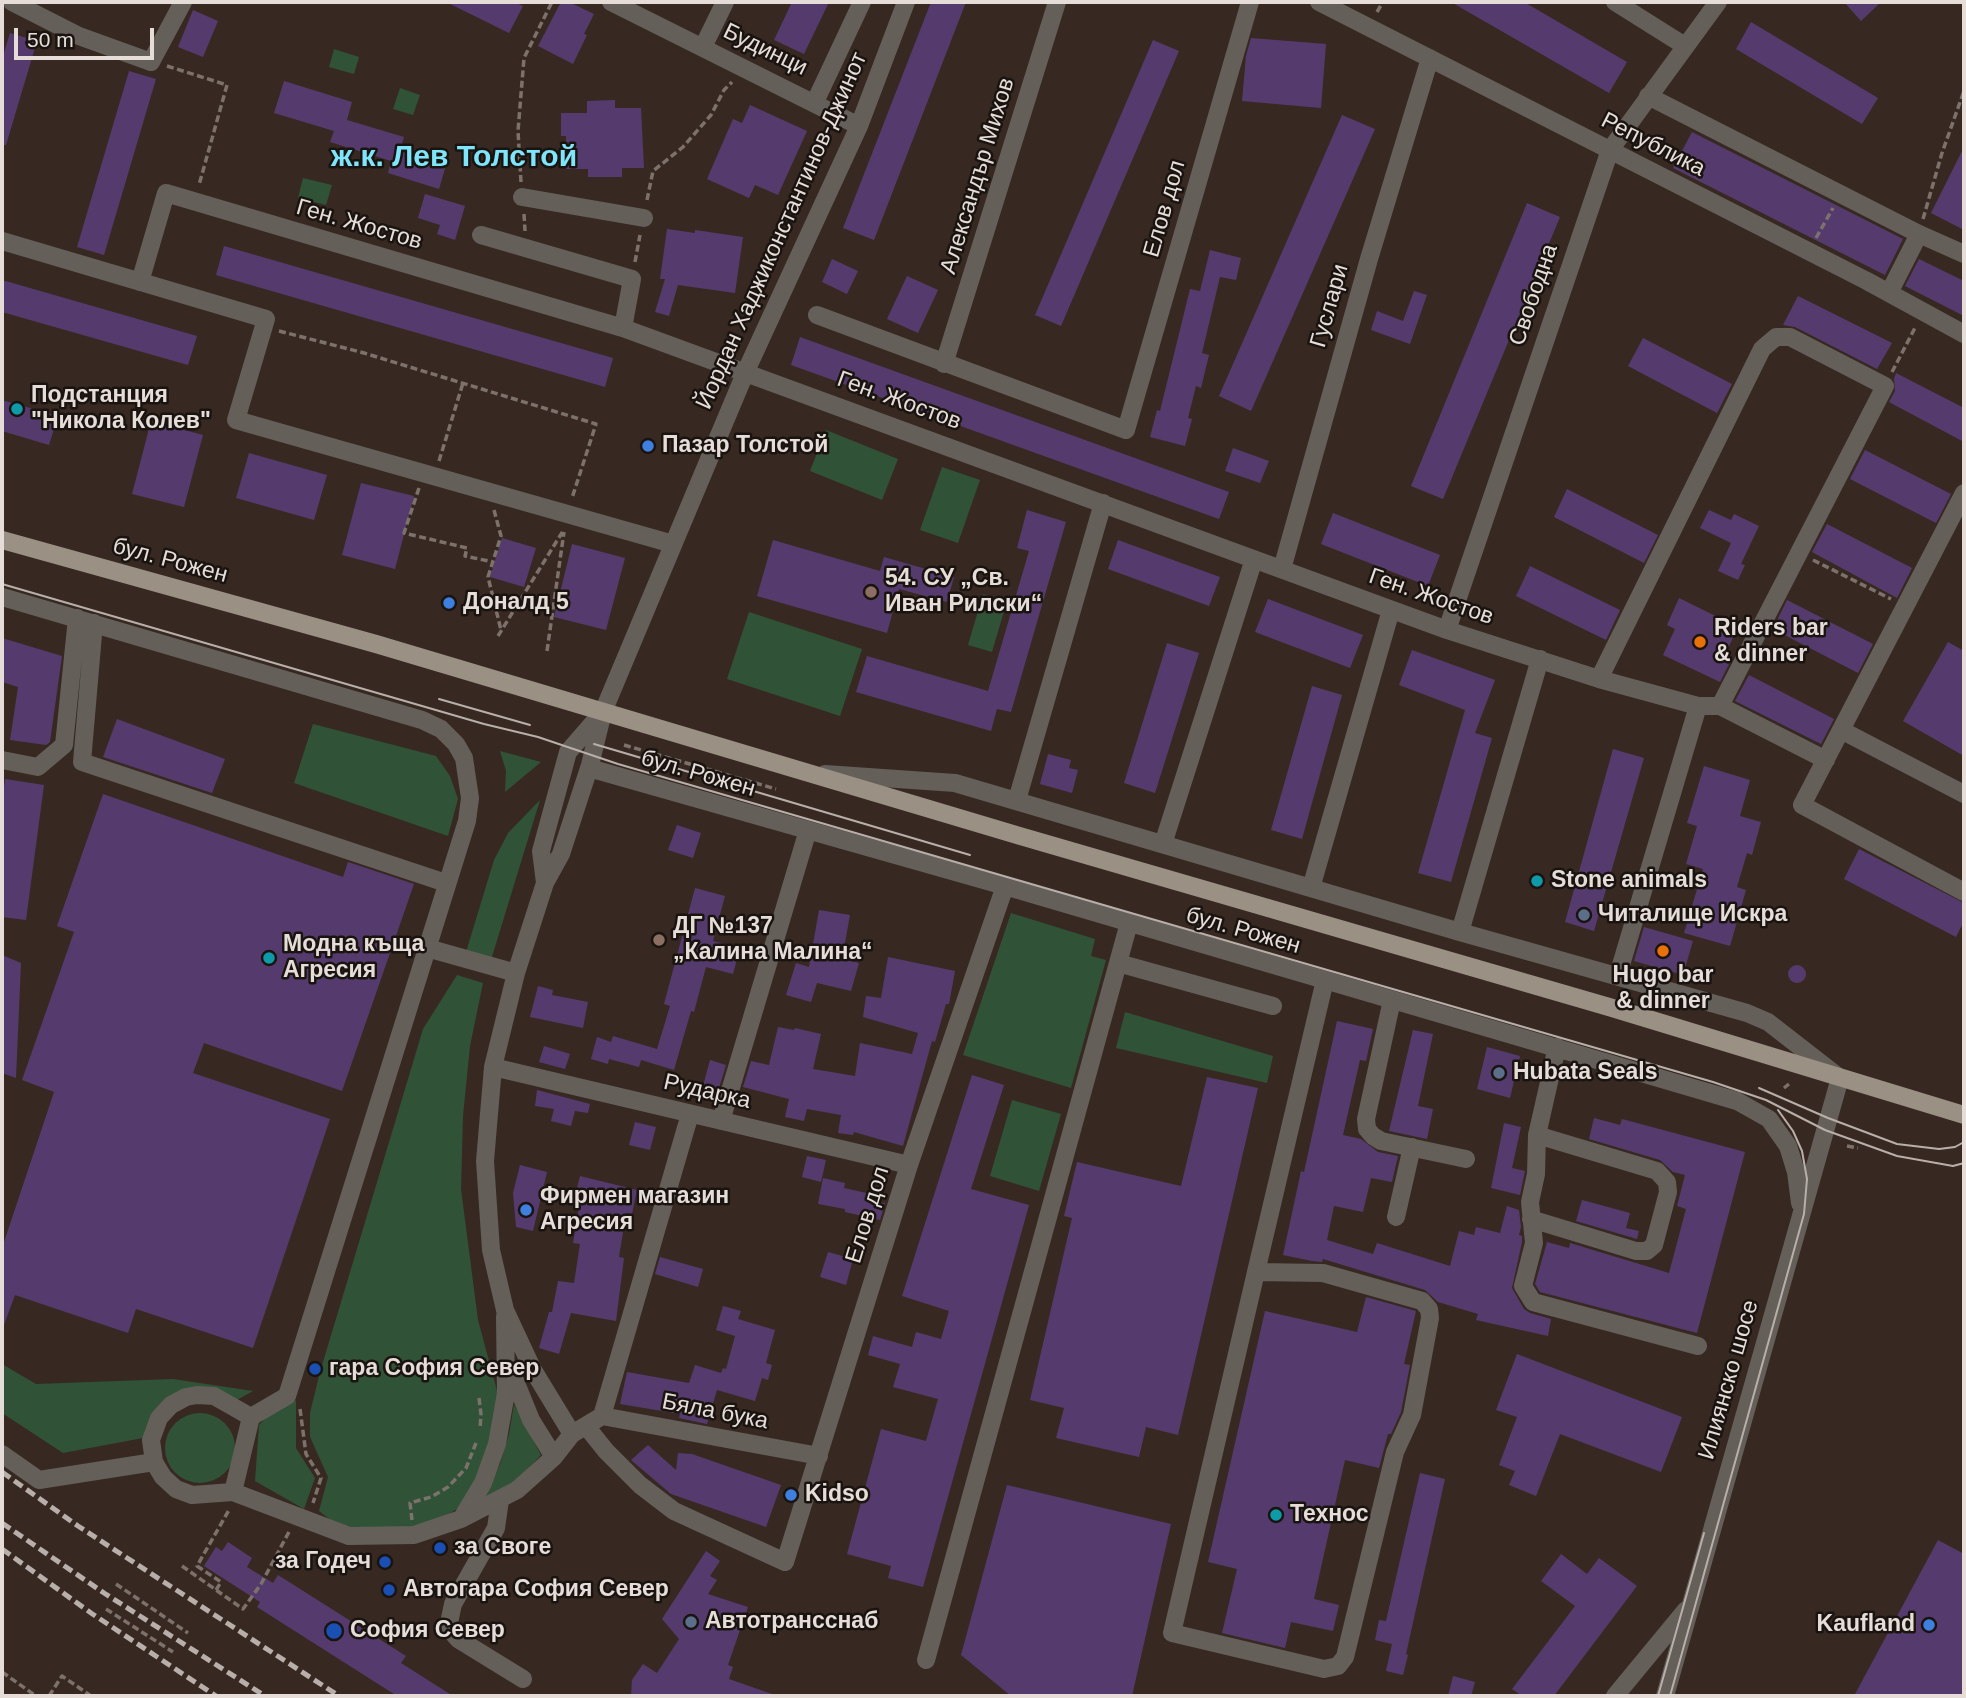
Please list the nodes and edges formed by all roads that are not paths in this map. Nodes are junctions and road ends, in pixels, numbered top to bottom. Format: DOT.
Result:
graph roads {
  1 [pos="12,2"];
  2 [pos="183,2"];
  3 [pos="611,2"];
  4 [pos="725,2"];
  5 [pos="862,2"];
  6 [pos="906,2"];
  7 [pos="1057,2"];
  8 [pos="1250,2"];
  9 [pos="1319,2"];
  10 [pos="1615,2"];
  11 [pos="1718,2"];
  12 [pos="1685,46"];
  13 [pos="703,47"];
  14 [pos="1430,58"];
  15 [pos="1648,96"];
  16 [pos="815,102"];
  17 [pos="859,126"];
  18 [pos="1609,150"];
  19 [pos="522,197"];
  20 [pos="643,218"];
  21 [pos="1919,234"];
  22 [pos="481,235"];
  23 [pos="2,241"];
  24 [pos="1964,254"];
  25 [pos="140,282"];
  26 [pos="1889,293"];
  27 [pos="817,315"];
  28 [pos="623,328"];
  29 [pos="1964,334"];
  30 [pos="944,364"];
  31 [pos="746,371"];
  32 [pos="1964,493"];
  33 [pos="1103,503"];
  34 [pos="2,540"];
  35 [pos="673,544"];
  36 [pos="1254,559"];
  37 [pos="1282,569"];
  38 [pos="2,597"];
  39 [pos="1391,610"];
  40 [pos="85,621"];
  41 [pos="1447,630"];
  42 [pos="1540,659"];
  43 [pos="1600,679"];
  44 [pos="1698,706"];
  45 [pos="1720,706"];
  46 [pos="603,712"];
  47 [pos="1841,730"];
  48 [pos="2,760"];
  49 [pos="1826,760"];
  50 [pos="589,768"];
  51 [pos="808,773"];
  52 [pos="1964,793"];
  53 [pos="1017,800"];
  54 [pos="808,830"];
  55 [pos="1163,844"];
  56 [pos="446,883"];
  57 [pos="545,883"];
  58 [pos="1005,886"];
  59 [pos="1311,888"];
  60 [pos="1964,892"];
  61 [pos="1129,923"];
  62 [pos="1460,932"];
  63 [pos="427,948"];
  64 [pos="1118,963"];
  65 [pos="516,973"];
  66 [pos="1618,975"];
  67 [pos="1325,980"];
  68 [pos="1392,1000"];
  69 [pos="1273,1006"];
  70 [pos="1557,1047"];
  71 [pos="493,1067"];
  72 [pos="1840,1078"];
  73 [pos="690,1114"];
  74 [pos="1964,1115"];
  75 [pos="720,1121"];
  76 [pos="1537,1135"];
  77 [pos="1412,1147"];
  78 [pos="1466,1159"];
  79 [pos="909,1165"];
  80 [pos="1396,1217"];
  81 [pos="1531,1219"];
  82 [pos="1797,1227"];
  83 [pos="1256,1272"];
  84 [pos="505,1310"];
  85 [pos="1698,1346"];
  86 [pos="505,1351"];
  87 [pos="602,1416"];
  88 [pos="251,1417"];
  89 [pos="579,1430"];
  90 [pos="2,1454"];
  91 [pos="818,1456"];
  92 [pos="554,1457"];
  93 [pos="154,1462"];
  94 [pos="232,1499"];
  95 [pos="500,1500"];
  96 [pos="461,1519"];
  97 [pos="1691,1603"];
  98 [pos="926,1660"];
  99 [pos="523,1679"];
  100 [pos="1615,1696"];
  101 [pos="1665,1696"];
  1 -- 2 [label="street"];
  3 -- 13 [label="street, Будинци"];
  4 -- 13 [label="street"];
  5 -- 16 [label="street"];
  6 -- 17 [label="street, Йордан Хаджиконстантинов-Джинот"];
  7 -- 30 [label="street, Александър Михов"];
  8 -- 30 [label="street, Елов дол"];
  9 -- 14 [label="street, Република"];
  10 -- 12 [label="street"];
  11 -- 12 [label="street, Свободна"];
  12 -- 15 [label="street, Свободна"];
  13 -- 16 [label="street, Будинци"];
  14 -- 18 [label="street, Република"];
  14 -- 37 [label="street, Гуслари"];
  15 -- 18 [label="street, Свободна"];
  15 -- 21 [label="street"];
  16 -- 17 [label="street, Будинци"];
  17 -- 31 [label="street, Йордан Хаджиконстантинов-Джинот"];
  18 -- 26 [label="street, Република"];
  18 -- 41 [label="street, Свободна"];
  19 -- 20 [label="street"];
  21 -- 24 [label="street"];
  21 -- 26 [label="street"];
  22 -- 28 [label="street"];
  23 -- 25 [label="street"];
  25 -- 28 [label="street, Ген. Жостов"];
  25 -- 35 [label="street"];
  26 -- 29 [label="street, Република"];
  27 -- 30 [label="street"];
  28 -- 31 [label="street, Ген. Жостов"];
  31 -- 33 [label="street, Ген. Жостов"];
  31 -- 35 [label="street, Йордан Хаджиконстантинов-Джинот"];
  32 -- 47 [label="street"];
  33 -- 36 [label="street, Ген. Жостов"];
  33 -- 53 [label="street"];
  34 -- 46 [label="main road, бул. Рожен"];
  35 -- 46 [label="street, Йордан Хаджиконстантинов-Джинот"];
  36 -- 37 [label="street, Ген. Жостов"];
  36 -- 55 [label="street"];
  37 -- 39 [label="street, Ген. Жостов"];
  38 -- 40 [label="street"];
  39 -- 41 [label="street, Ген. Жостов"];
  39 -- 59 [label="street"];
  40 -- 48 [label="street"];
  40 -- 56 [label="street"];
  40 -- 56 [label="street"];
  41 -- 42 [label="street, Ген. Жостов"];
  42 -- 43 [label="street, Ген. Жостов"];
  42 -- 62 [label="street"];
  43 -- 44 [label="street, Ген. Жостов"];
  43 -- 45 [label="street"];
  44 -- 45 [label="street, Ген. Жостов"];
  44 -- 66 [label="street"];
  45 -- 49 [label="street, Ген. Жостов"];
  46 -- 50 [label="street"];
  46 -- 51 [label="main road, бул. Рожен"];
  46 -- 57 [label="street"];
  47 -- 49 [label="street"];
  47 -- 52 [label="street"];
  49 -- 60 [label="street"];
  50 -- 54 [label="street, бул. Рожен"];
  50 -- 57 [label="street"];
  51 -- 53 [label="street, бул. Рожен"];
  51 -- 72 [label="main road, бул. Рожен"];
  53 -- 55 [label="street, бул. Рожен"];
  54 -- 58 [label="street, бул. Рожен"];
  54 -- 75 [label="street"];
  55 -- 59 [label="street, бул. Рожен"];
  56 -- 63 [label="street"];
  57 -- 65 [label="street"];
  58 -- 61 [label="street, бул. Рожен"];
  58 -- 79 [label="street, Елов дол"];
  59 -- 62 [label="street, бул. Рожен"];
  61 -- 64 [label="street"];
  61 -- 67 [label="street, бул. Рожен"];
  62 -- 66 [label="street, бул. Рожен"];
  63 -- 65 [label="street"];
  63 -- 88 [label="street"];
  64 -- 69 [label="street"];
  64 -- 98 [label="street"];
  65 -- 71 [label="street"];
  66 -- 72 [label="street, бул. Рожен"];
  67 -- 68 [label="street, бул. Рожен"];
  67 -- 83 [label="street"];
  68 -- 70 [label="street, бул. Рожен"];
  68 -- 77 [label="street"];
  70 -- 76 [label="street"];
  70 -- 82 [label="street, бул. Рожен"];
  71 -- 73 [label="street, Рударка"];
  71 -- 84 [label="street"];
  72 -- 74 [label="main road, бул. Рожен"];
  72 -- 82 [label="street, Илиянско шосе"];
  73 -- 75 [label="street, Рударка"];
  73 -- 87 [label="street"];
  75 -- 79 [label="street, Рударка"];
  76 -- 81 [label="street"];
  76 -- 81 [label="street"];
  77 -- 78 [label="street"];
  77 -- 80 [label="street"];
  79 -- 91 [label="street, Елов дол"];
  81 -- 85 [label="street"];
  82 -- 97 [label="street, Илиянско шосе"];
  83 -- 83 [label="street"];
  84 -- 86 [label="street"];
  84 -- 89 [label="street"];
  86 -- 92 [label="street"];
  86 -- 96 [label="street"];
  87 -- 89 [label="street"];
  87 -- 91 [label="street, Бяла бука"];
  88 -- 93 [label="street"];
  88 -- 94 [label="street"];
  89 -- 91 [label="street, Елов дол"];
  89 -- 92 [label="street"];
  90 -- 93 [label="street"];
  92 -- 95 [label="street"];
  93 -- 94 [label="street"];
  94 -- 96 [label="street"];
  95 -- 96 [label="street"];
  95 -- 99 [label="street"];
  97 -- 100 [label="street"];
  97 -- 101 [label="street, Илиянско шосе"];
}
